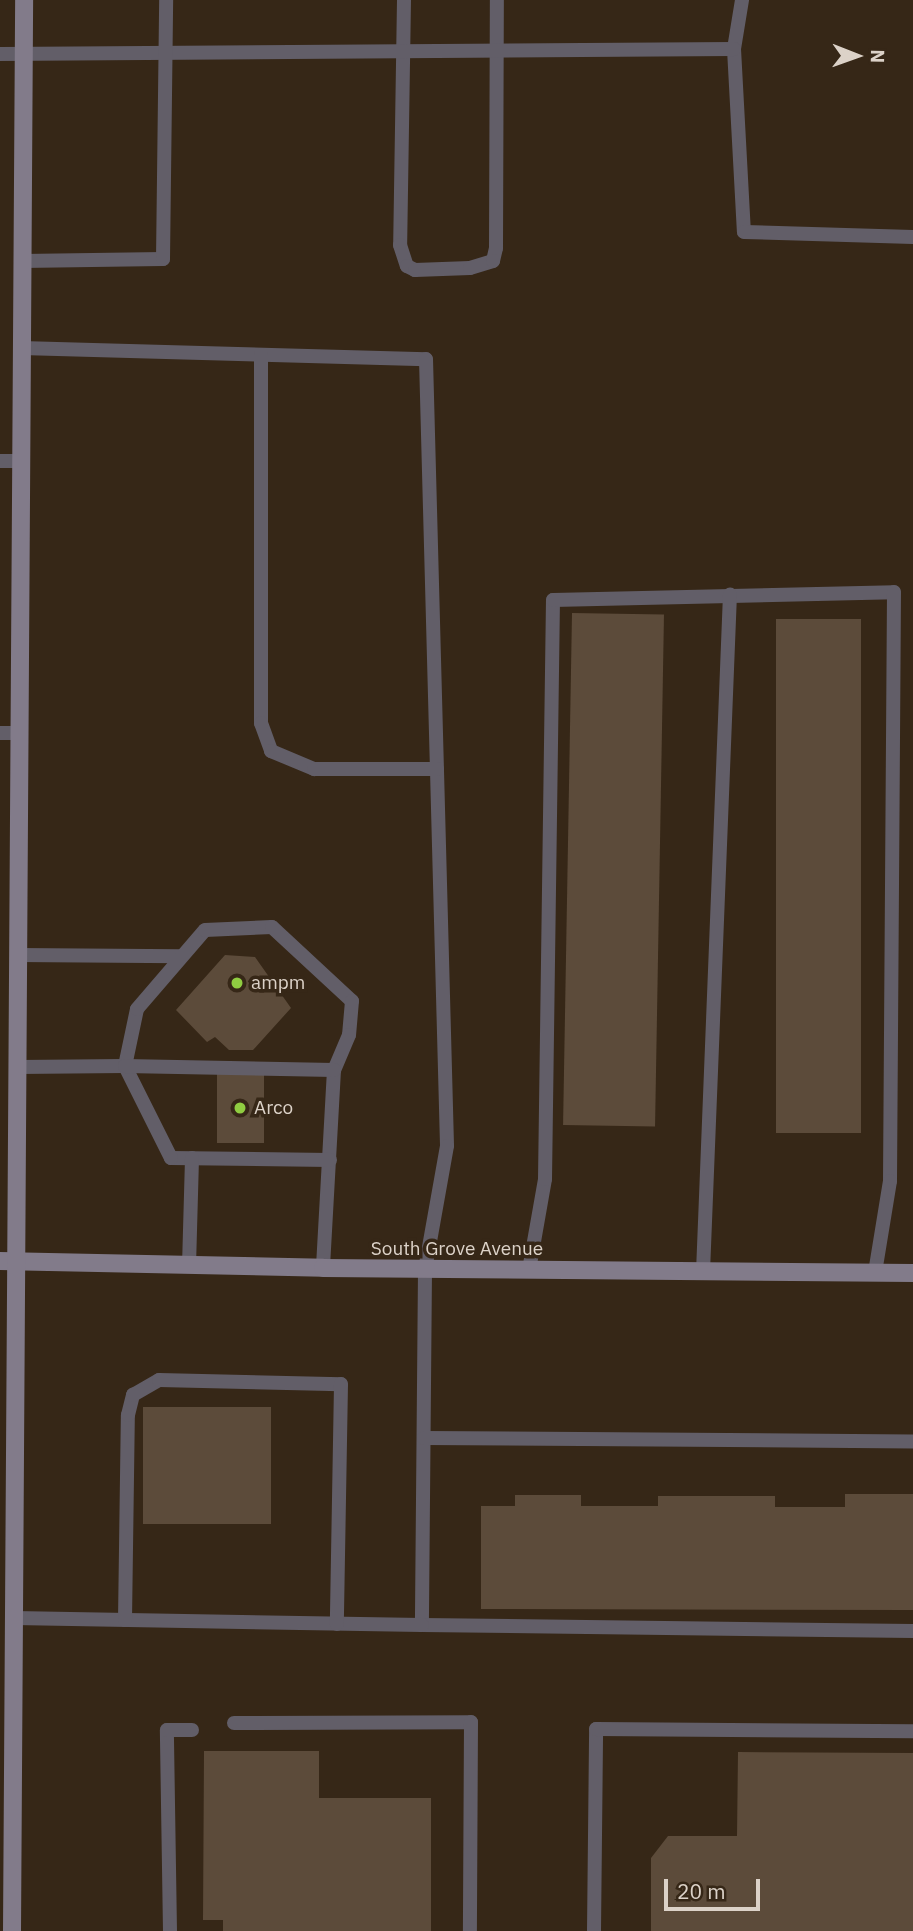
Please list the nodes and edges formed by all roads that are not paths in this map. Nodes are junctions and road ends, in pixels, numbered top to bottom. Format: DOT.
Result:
graph roads {
  1 [pos="24,0"];
  2 [pos="166,0"];
  3 [pos="404,0"];
  4 [pos="498,0"];
  5 [pos="742,0"];
  6 [pos="733,49"];
  7 [pos="405,51"];
  8 [pos="498,51"];
  9 [pos="165,52"];
  10 [pos="23,53"];
  11 [pos="0,54"];
  12 [pos="913,237"];
  13 [pos="22,261"];
  14 [pos="22,348"];
  15 [pos="261,355"];
  16 [pos="0,461"];
  17 [pos="21,461"];
  18 [pos="730,596"];
  19 [pos="0,733"];
  20 [pos="20,733"];
  21 [pos="437,769"];
  22 [pos="18,955"];
  23 [pos="181,957"];
  24 [pos="125,1066"];
  25 [pos="18,1067"];
  26 [pos="334,1070"];
  27 [pos="192,1158"];
  28 [pos="330,1160"];
  29 [pos="9,1261"];
  30 [pos="189,1266"];
  31 [pos="323,1268"];
  32 [pos="425,1270"];
  33 [pos="529,1270"];
  34 [pos="703,1272"];
  35 [pos="875,1273"];
  36 [pos="913,1273"];
  37 [pos="424,1438"];
  38 [pos="913,1441"];
  39 [pos="14,1618"];
  40 [pos="125,1620"];
  41 [pos="337,1624"];
  42 [pos="422,1625"];
  43 [pos="913,1631"];
  44 [pos="7,1688"];
  45 [pos="234,1723"];
  46 [pos="192,1730"];
  47 [pos="913,1731"];
  48 [pos="12,1931"];
  49 [pos="170,1931"];
  50 [pos="470,1931"];
  51 [pos="594,1931"];
  1 -- 10 [label="street"];
  2 -- 9 [label="lane"];
  3 -- 7 [label="lane"];
  4 -- 8 [label="lane"];
  5 -- 6 [label="lane"];
  6 -- 8 [label="lane"];
  6 -- 12 [label="lane"];
  7 -- 8 [label="lane"];
  7 -- 8 [label="lane"];
  7 -- 9 [label="lane"];
  9 -- 10 [label="lane"];
  9 -- 13 [label="lane"];
  10 -- 11 [label="lane"];
  10 -- 13 [label="street"];
  13 -- 14 [label="street"];
  14 -- 15 [label="lane"];
  14 -- 17 [label="street"];
  15 -- 21 [label="lane"];
  15 -- 21 [label="lane"];
  16 -- 17 [label="lane"];
  17 -- 20 [label="street"];
  18 -- 33 [label="lane"];
  18 -- 34 [label="lane"];
  18 -- 35 [label="lane"];
  19 -- 20 [label="lane"];
  20 -- 22 [label="street"];
  21 -- 32 [label="lane"];
  22 -- 23 [label="lane"];
  22 -- 25 [label="street"];
  23 -- 24 [label="lane"];
  23 -- 26 [label="lane"];
  24 -- 25 [label="lane"];
  24 -- 26 [label="lane"];
  24 -- 27 [label="lane"];
  25 -- 29 [label="street"];
  26 -- 28 [label="lane"];
  27 -- 28 [label="lane"];
  27 -- 30 [label="lane"];
  28 -- 31 [label="lane"];
  29 -- 30 [label="street, South Grove Avenue"];
  29 -- 39 [label="street"];
  30 -- 31 [label="street, South Grove Avenue"];
  31 -- 32 [label="street, South Grove Avenue"];
  32 -- 33 [label="street, South Grove Avenue"];
  32 -- 37 [label="lane"];
  33 -- 34 [label="street, South Grove Avenue"];
  34 -- 35 [label="street, South Grove Avenue"];
  35 -- 36 [label="street, South Grove Avenue"];
  37 -- 38 [label="lane"];
  37 -- 42 [label="lane"];
  39 -- 40 [label="lane"];
  39 -- 44 [label="street"];
  40 -- 41 [label="lane"];
  40 -- 41 [label="lane"];
  41 -- 42 [label="lane"];
  42 -- 43 [label="lane"];
  44 -- 48 [label="street"];
  45 -- 50 [label="lane"];
  46 -- 49 [label="lane"];
  47 -- 51 [label="lane"];
}
